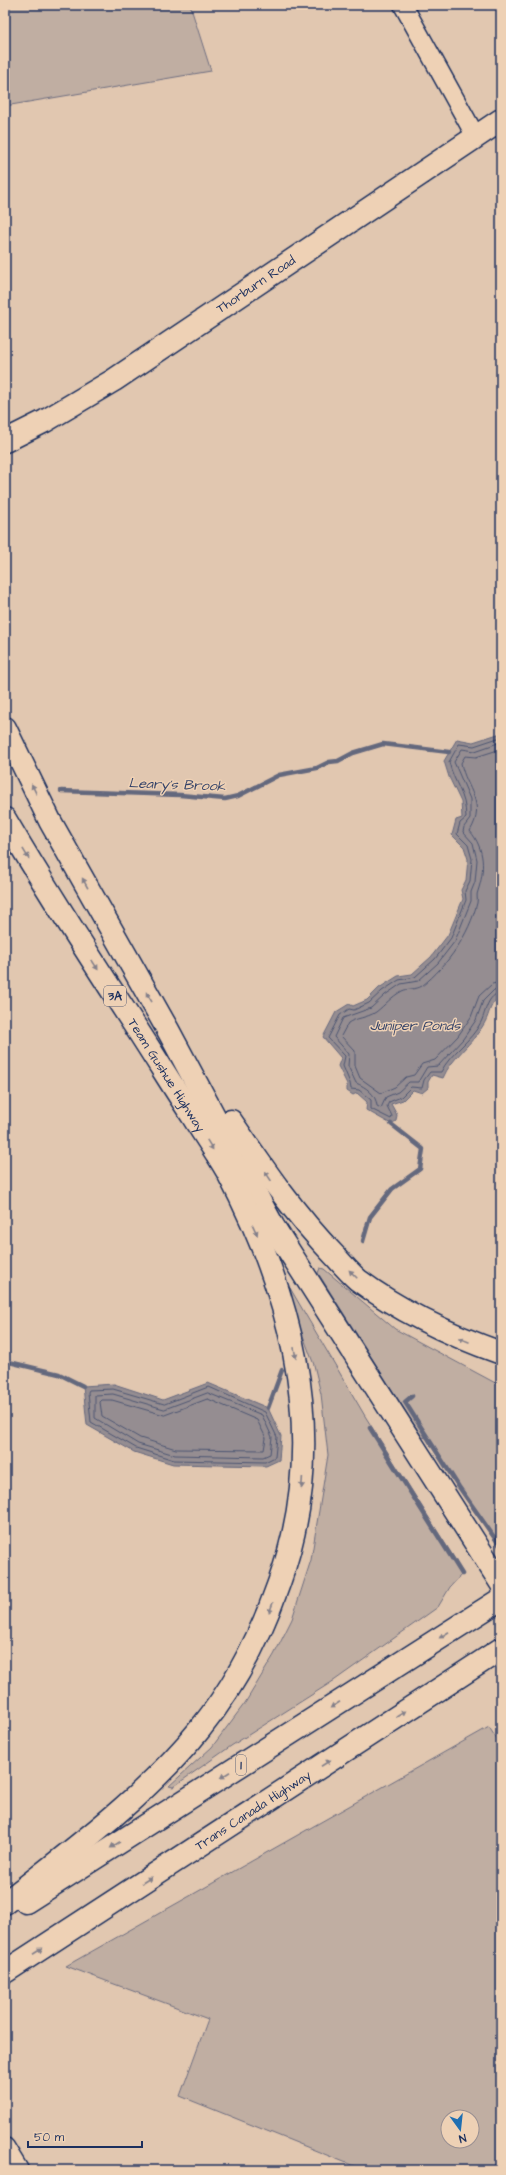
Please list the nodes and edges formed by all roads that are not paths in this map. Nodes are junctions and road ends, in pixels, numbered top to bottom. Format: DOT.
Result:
graph roads {
  1 [pos="403,5"];
  2 [pos="501,120"];
  3 [pos="476,137"];
  4 [pos="5,441"];
  5 [pos="5,728"];
  6 [pos="5,820"];
  7 [pos="168,1030"];
  8 [pos="226,1170"];
  9 [pos="273,1226"];
  10 [pos="501,1353"];
  11 [pos="501,1583"];
  12 [pos="501,1599"];
  13 [pos="501,1649"];
  14 [pos="5,1903"];
  15 [pos="5,1916"];
  16 [pos="5,1972"];
  17 [pos="5,2148"];
  18 [pos="19,2170"];
  1 -- 3 [label="street"];
  2 -- 3 [label="main road, Thorburn Road"];
  3 -- 4 [label="main road, Thorburn Road"];
  7 -- 5 [label="main road, Team Gushue Highway / 3A, one-way"];
  6 -- 8 [label="main road, Team Gushue Highway / 3A, one-way"];
  7 -- 9 [label="main road"];
  10 -- 7 [label="main road, one-way"];
  8 -- 9 [label="main road"];
  8 -- 14 [label="main road, one-way"];
  9 -- 11 [label="main road"];
  12 -- 15 [label="main road, 1, one-way"];
  16 -- 13 [label="main road, Trans Canada Highway, one-way"];
  17 -- 18 [label="street"];
}
